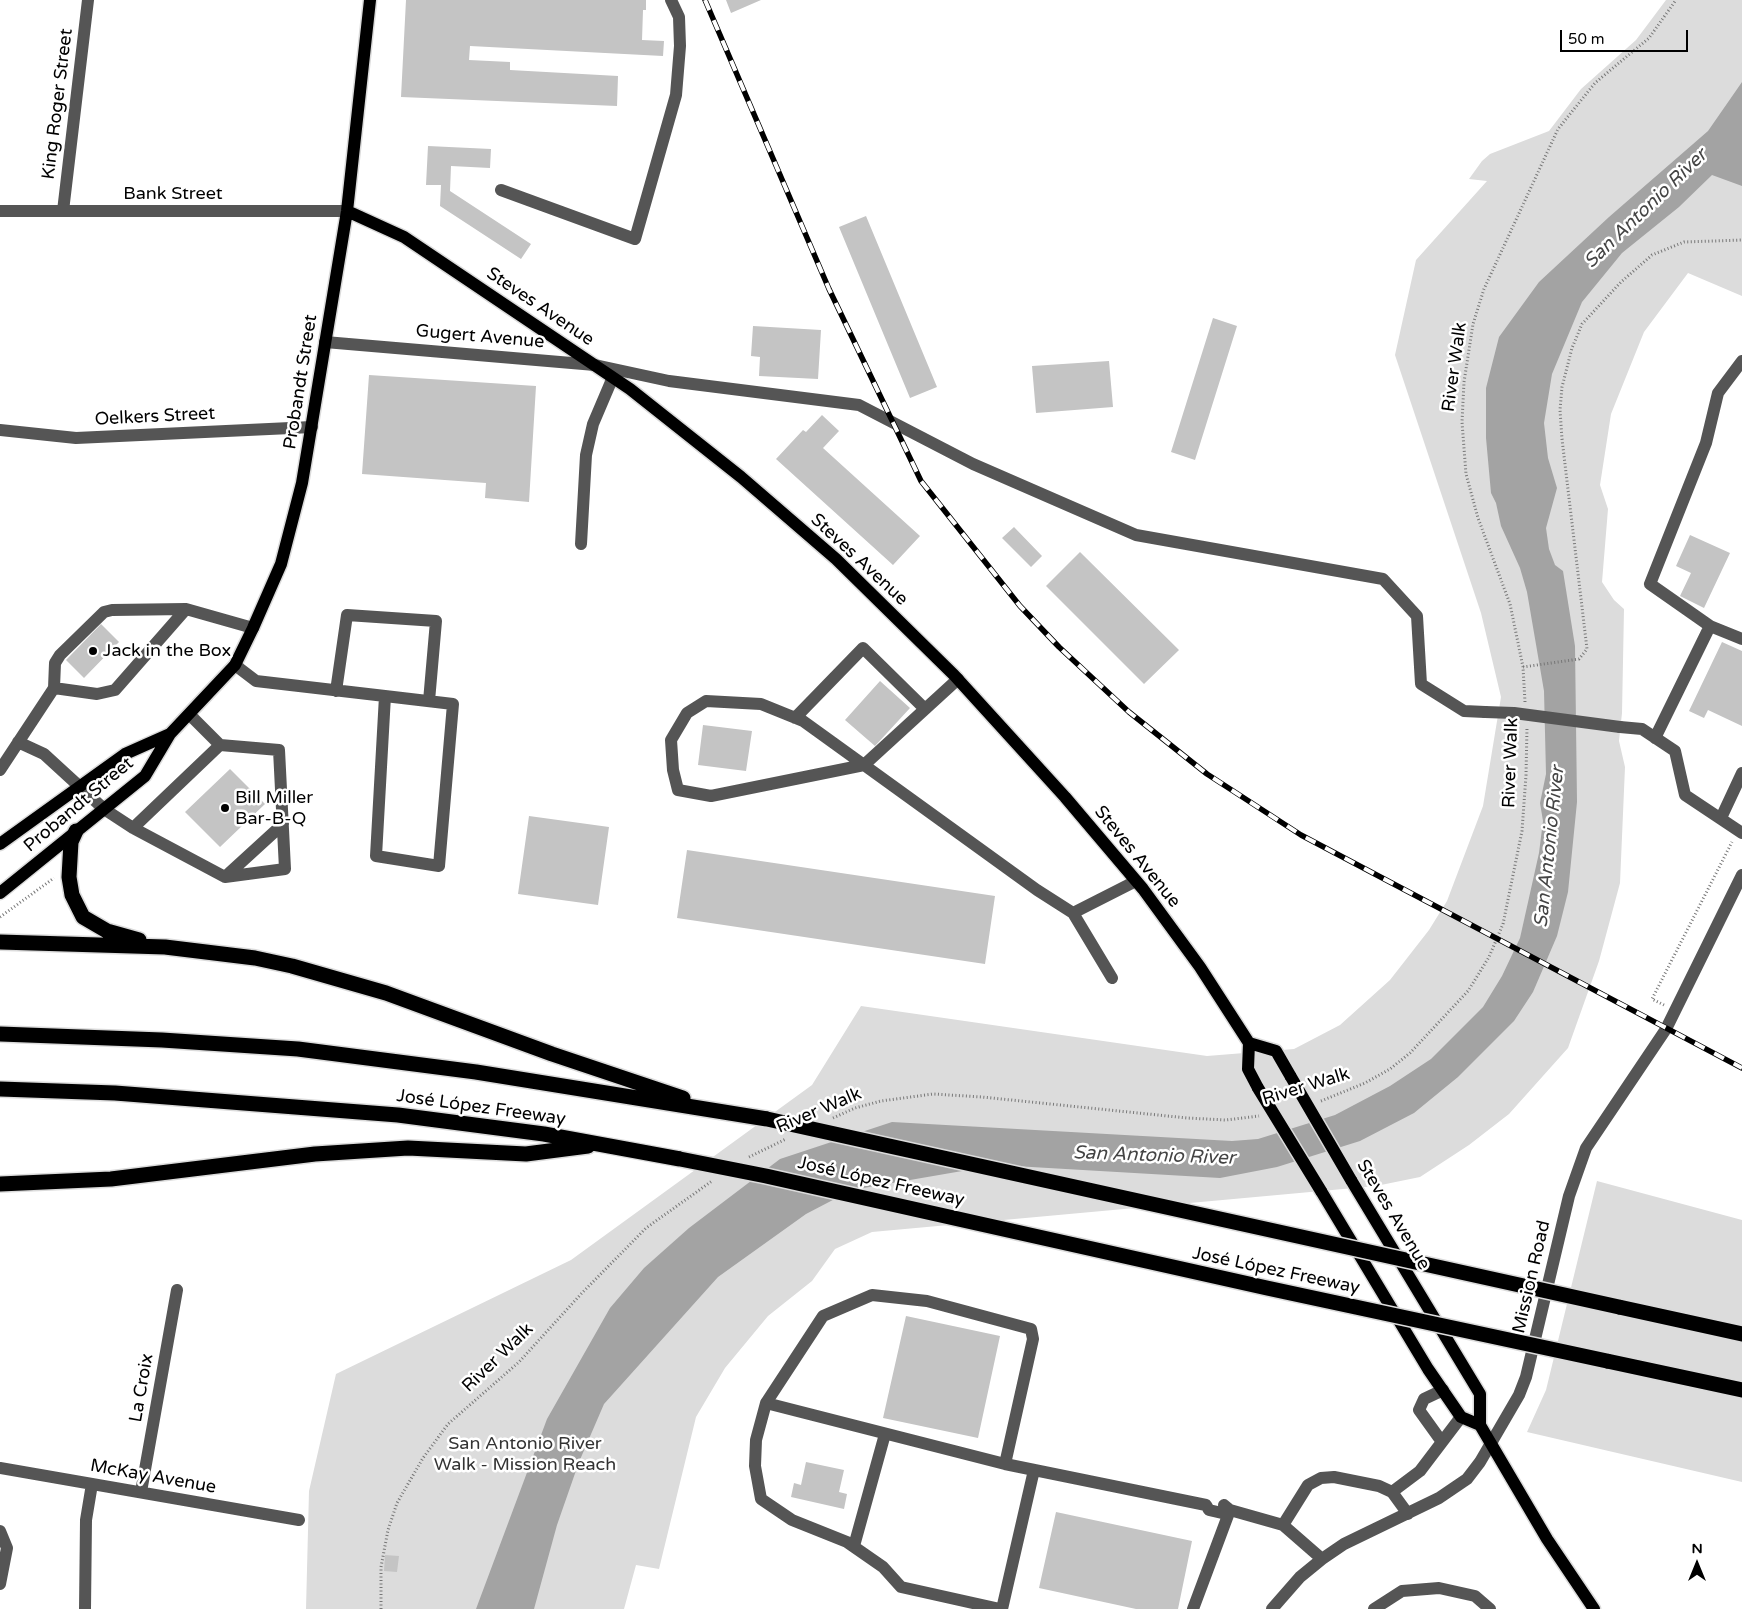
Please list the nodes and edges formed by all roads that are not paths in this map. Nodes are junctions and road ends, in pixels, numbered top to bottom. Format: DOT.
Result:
graph roads {
  1 [pos="88,0"];
  2 [pos="370,0"];
  3 [pos="671,0"];
  4 [pos="501,190"];
  5 [pos="0,211"];
  6 [pos="63,211"];
  7 [pos="347,211"];
  8 [pos="325,342"];
  9 [pos="1742,361"];
  10 [pos="595,365"];
  11 [pos="612,377"];
  12 [pos="312,427"];
  13 [pos="0,430"];
  14 [pos="581,544"];
  15 [pos="186,609"];
  16 [pos="1710,626"];
  17 [pos="254,628"];
  18 [pos="1742,639"];
  19 [pos="235,665"];
  20 [pos="958,679"];
  21 [pos="54,688"];
  22 [pos="336,691"];
  23 [pos="385,696"];
  24 [pos="429,702"];
  25 [pos="924,708"];
  26 [pos="190,715"];
  27 [pos="795,718"];
  28 [pos="170,734"];
  29 [pos="1655,738"];
  30 [pos="18,742"];
  31 [pos="220,745"];
  32 [pos="864,766"];
  33 [pos="0,770"];
  34 [pos="1742,773"];
  35 [pos="79,786"];
  36 [pos="104,809"];
  37 [pos="1721,818"];
  38 [pos="283,824"];
  39 [pos="133,828"];
  40 [pos="76,832"];
  41 [pos="1737,837"];
  42 [pos="0,844"];
  43 [pos="1742,875"];
  44 [pos="225,877"];
  45 [pos="1136,881"];
  46 [pos="0,893"];
  47 [pos="1073,913"];
  48 [pos="0,942"];
  49 [pos="165,947"];
  50 [pos="1112,978"];
  51 [pos="0,1034"];
  52 [pos="1249,1043"];
  53 [pos="0,1090"];
  54 [pos="725,1112"];
  55 [pos="602,1144"];
  56 [pos="0,1184"];
  57 [pos="177,1290"];
  58 [pos="1742,1334"];
  59 [pos="1443,1390"];
  60 [pos="1742,1390"];
  61 [pos="766,1403"];
  62 [pos="1461,1417"];
  63 [pos="1480,1425"];
  64 [pos="885,1434"];
  65 [pos="1442,1442"];
  66 [pos="1491,1442"];
  67 [pos="1005,1464"];
  68 [pos="0,1468"];
  69 [pos="1034,1470"];
  70 [pos="92,1484"];
  71 [pos="141,1492"];
  72 [pos="1392,1492"];
  73 [pos="1230,1510"];
  74 [pos="1408,1514"];
  75 [pos="299,1520"];
  76 [pos="1282,1525"];
  77 [pos="0,1531"];
  78 [pos="854,1546"];
  79 [pos="1322,1559"];
  80 [pos="0,1584"];
  81 [pos="85,1609"];
  82 [pos="1001,1609"];
  83 [pos="1193,1609"];
  84 [pos="1272,1609"];
  85 [pos="1374,1609"];
  86 [pos="1490,1609"];
  87 [pos="1594,1609"];
  1 -- 6 [label="street, King Roger Street"];
  2 -- 7 [label="main road, Probandt Street"];
  3 -- 4 [label="street"];
  5 -- 6 [label="street, Bank Street"];
  6 -- 7 [label="street, Bank Street"];
  7 -- 8 [label="main road, Probandt Street"];
  7 -- 10 [label="main road, Steves Avenue"];
  8 -- 10 [label="street, Gugert Avenue"];
  8 -- 12 [label="main road, Probandt Street"];
  9 -- 16 [label="street"];
  10 -- 11 [label="main road, Steves Avenue"];
  10 -- 29 [label="street, Gugert Avenue, bridge"];
  11 -- 14 [label="street"];
  11 -- 20 [label="main road, Steves Avenue"];
  12 -- 13 [label="street, Oelkers Street"];
  12 -- 17 [label="main road, Probandt Street"];
  15 -- 17 [label="street"];
  15 -- 21 [label="street"];
  15 -- 21 [label="street"];
  16 -- 18 [label="street"];
  16 -- 29 [label="street"];
  17 -- 19 [label="main road, Probandt Street"];
  19 -- 22 [label="street"];
  19 -- 26 [label="main road, Probandt Street"];
  20 -- 25 [label="street"];
  20 -- 45 [label="main road, Steves Avenue"];
  21 -- 30 [label="street"];
  22 -- 23 [label="street"];
  22 -- 24 [label="street"];
  23 -- 24 [label="street"];
  23 -- 24 [label="street"];
  25 -- 27 [label="street"];
  25 -- 32 [label="street"];
  26 -- 28 [label="main road, Probandt Street"];
  26 -- 31 [label="street"];
  27 -- 32 [label="street"];
  27 -- 32 [label="street"];
  28 -- 35 [label="main road, Probandt Street"];
  28 -- 36 [label="main road, Probandt Street"];
  29 -- 37 [label="street"];
  30 -- 33 [label="street"];
  30 -- 35 [label="street"];
  31 -- 38 [label="street"];
  31 -- 39 [label="street"];
  32 -- 47 [label="street"];
  34 -- 37 [label="street"];
  35 -- 36 [label="street"];
  35 -- 42 [label="main road, Probandt Street"];
  36 -- 39 [label="street"];
  36 -- 40 [label="main road, Probandt Street"];
  37 -- 41 [label="street"];
  38 -- 44 [label="street"];
  38 -- 44 [label="street"];
  39 -- 44 [label="street"];
  40 -- 46 [label="main road, Probandt Street"];
  40 -- 49 [label="highway"];
  43 -- 66 [label="street, Mission Road"];
  45 -- 47 [label="street"];
  45 -- 52 [label="main road, Steves Avenue"];
  47 -- 50 [label="street"];
  48 -- 49 [label="highway"];
  49 -- 54 [label="highway"];
  51 -- 54 [label="highway, José López Freeway"];
  52 -- 59 [label="main road, bridge"];
  52 -- 63 [label="main road, Steves Avenue, bridge"];
  53 -- 55 [label="highway, José López Freeway"];
  54 -- 58 [label="highway, José López Freeway, bridge"];
  55 -- 56 [label="highway"];
  55 -- 60 [label="highway, José López Freeway, bridge"];
  57 -- 71 [label="street, La Croix"];
  59 -- 62 [label="main road"];
  59 -- 65 [label="street"];
  61 -- 64 [label="street"];
  61 -- 67 [label="street"];
  61 -- 78 [label="street"];
  62 -- 63 [label="main road"];
  62 -- 65 [label="street"];
  63 -- 66 [label="main road"];
  64 -- 67 [label="street"];
  64 -- 78 [label="street"];
  65 -- 72 [label="street"];
  66 -- 74 [label="street, Mission Road"];
  66 -- 87 [label="main road"];
  67 -- 69 [label="street"];
  68 -- 70 [label="street, McKay Avenue"];
  69 -- 73 [label="street"];
  69 -- 82 [label="street"];
  70 -- 71 [label="street, McKay Avenue"];
  70 -- 81 [label="street"];
  71 -- 75 [label="street, McKay Avenue"];
  72 -- 74 [label="street"];
  72 -- 76 [label="street"];
  73 -- 76 [label="street"];
  73 -- 83 [label="street"];
  74 -- 79 [label="street, Mission Road"];
  76 -- 79 [label="street"];
  77 -- 80 [label="street"];
  78 -- 82 [label="street"];
  79 -- 84 [label="street, Mission Road"];
  85 -- 86 [label="street"];
}
